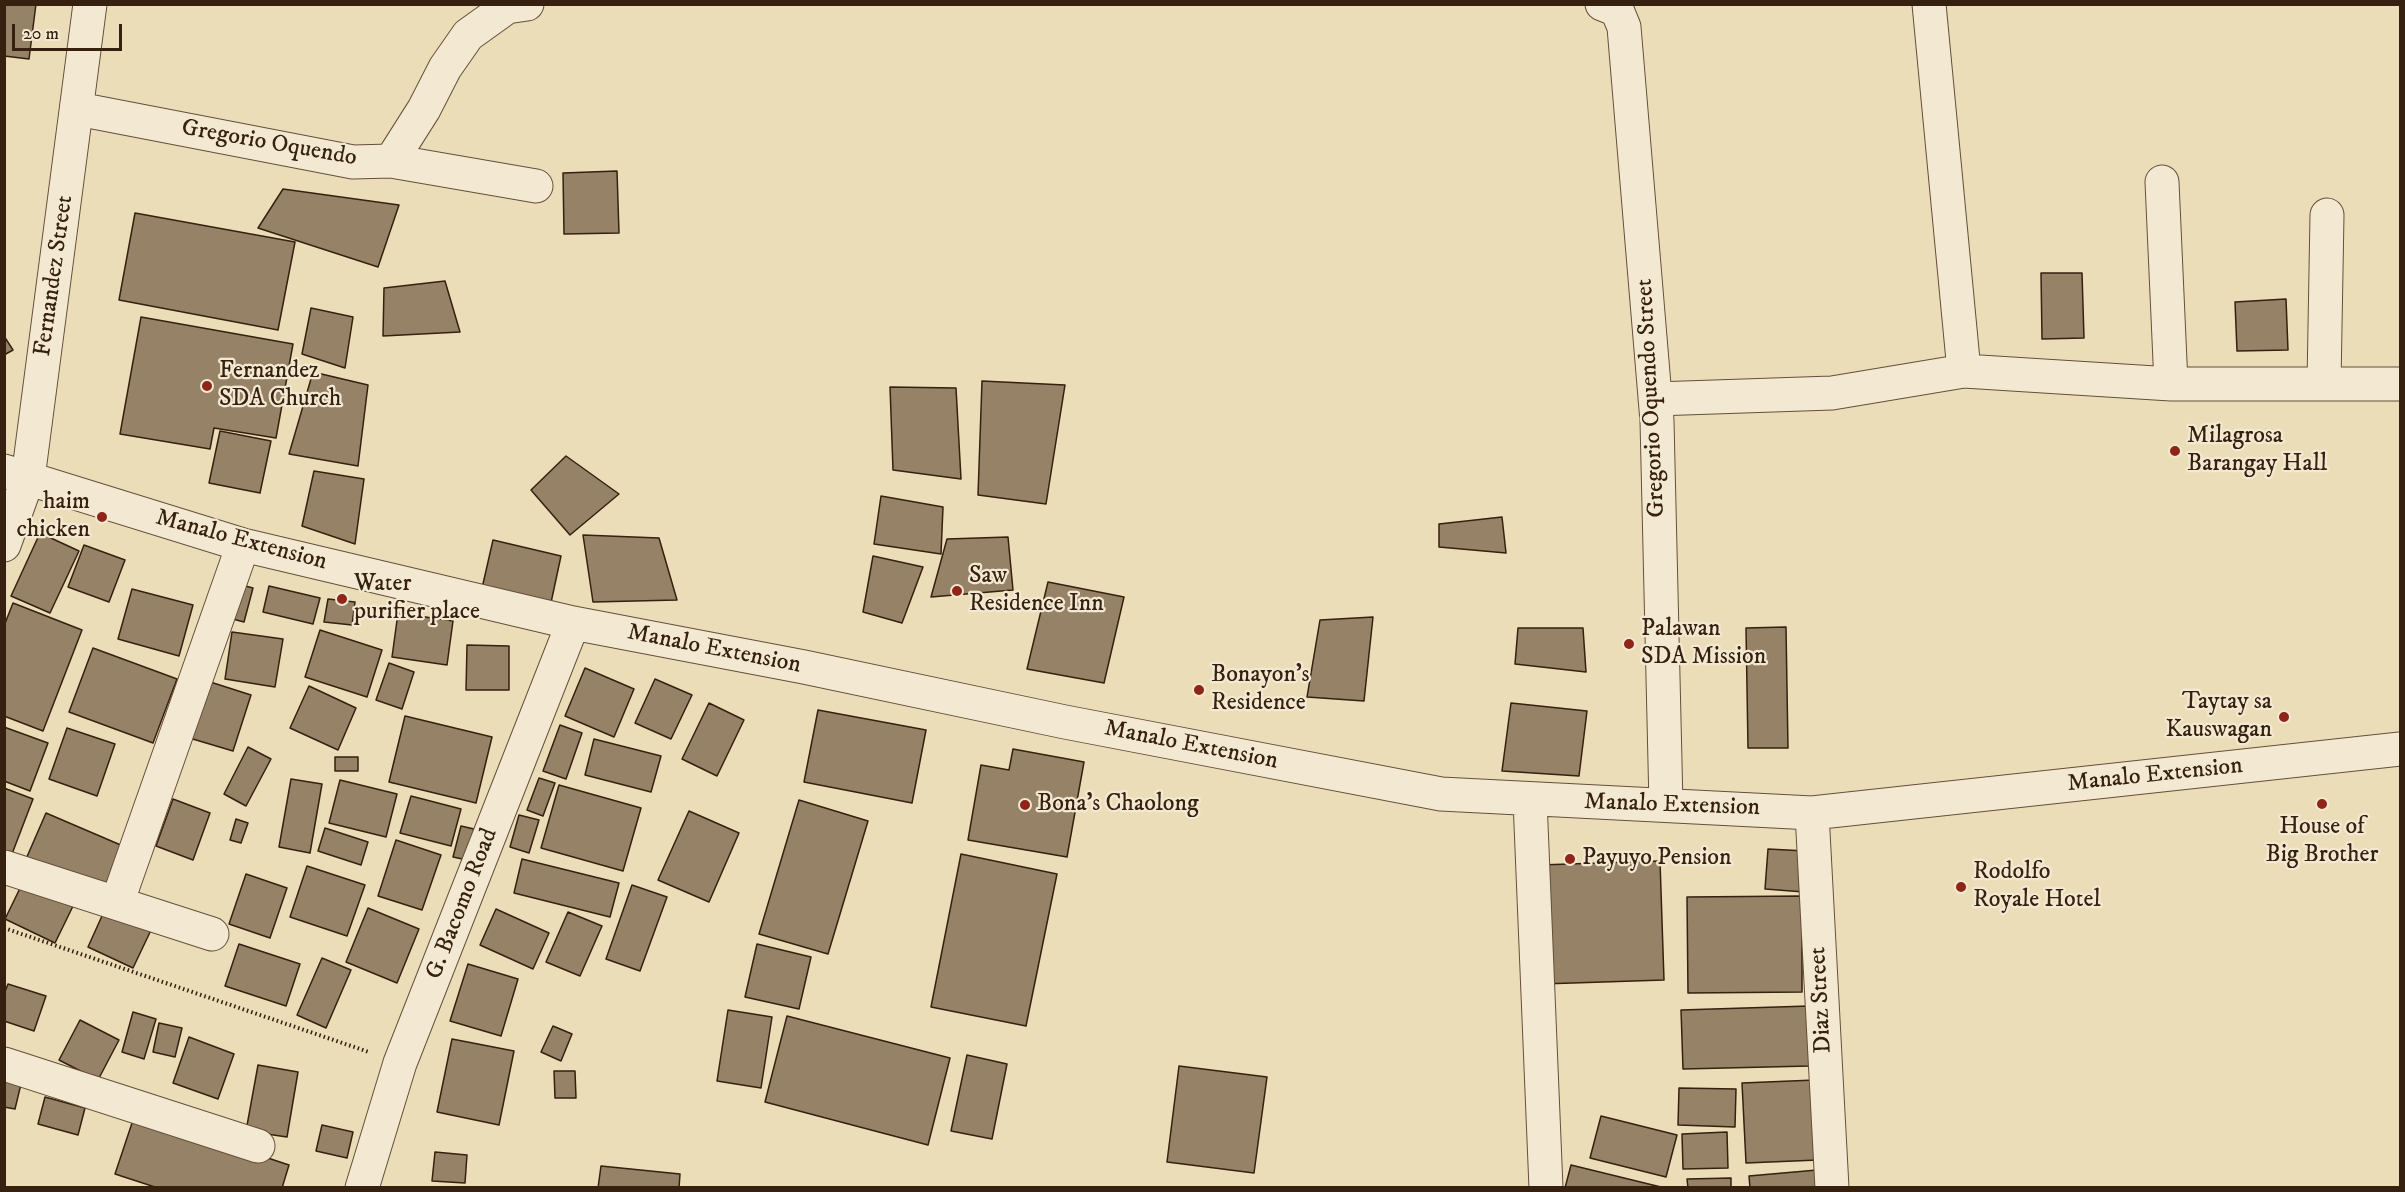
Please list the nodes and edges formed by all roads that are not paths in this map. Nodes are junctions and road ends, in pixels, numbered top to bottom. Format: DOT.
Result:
graph roads {
  1 [pos="90,4"];
  2 [pos="527,4"];
  3 [pos="1602,4"];
  4 [pos="1929,4"];
  5 [pos="78,109"];
  6 [pos="391,161"];
  7 [pos="2162,182"];
  8 [pos="536,186"];
  9 [pos="2327,214"];
  10 [pos="1964,371"];
  11 [pos="2324,383"];
  12 [pos="2170,384"];
  13 [pos="2400,384"];
  14 [pos="1655,399"];
  15 [pos="16,474"];
  16 [pos="4,545"];
  17 [pos="243,545"];
  18 [pos="573,623"];
  19 [pos="2400,749"];
  20 [pos="1530,800"];
  21 [pos="1666,805"];
  22 [pos="1812,813"];
  23 [pos="4,867"];
  24 [pos="117,903"];
  25 [pos="212,934"];
  26 [pos="4,1064"];
  27 [pos="258,1146"];
  28 [pos="362,1188"];
  29 [pos="1546,1188"];
  30 [pos="1832,1188"];
  1 -- 5 [label="street, Fernandez Street"];
  2 -- 6 [label="street, Gregorio Oquendo"];
  3 -- 14 [label="street, Gregorio Oquendo Street"];
  4 -- 10 [label="street"];
  5 -- 6 [label="street, Gregorio Oquendo"];
  5 -- 15 [label="street, Fernandez Street"];
  6 -- 8 [label="street"];
  7 -- 12 [label="street"];
  9 -- 11 [label="street"];
  10 -- 12 [label="street"];
  10 -- 14 [label="street"];
  11 -- 12 [label="street"];
  11 -- 13 [label="street"];
  14 -- 21 [label="street, Gregorio Oquendo Street"];
  15 -- 16 [label="street, Fernandez Street"];
  15 -- 17 [label="street, Manalo Extension"];
  17 -- 18 [label="street, Manalo Extension"];
  17 -- 24 [label="street"];
  18 -- 20 [label="street, Manalo Extension"];
  18 -- 28 [label="street, G. Bacomo Road"];
  19 -- 22 [label="street, Manalo Extension"];
  20 -- 21 [label="street, Manalo Extension"];
  20 -- 29 [label="street"];
  21 -- 22 [label="street, Manalo Extension"];
  22 -- 30 [label="street, Diaz Street"];
  23 -- 24 [label="street"];
  24 -- 25 [label="street"];
  26 -- 27 [label="street"];
}
